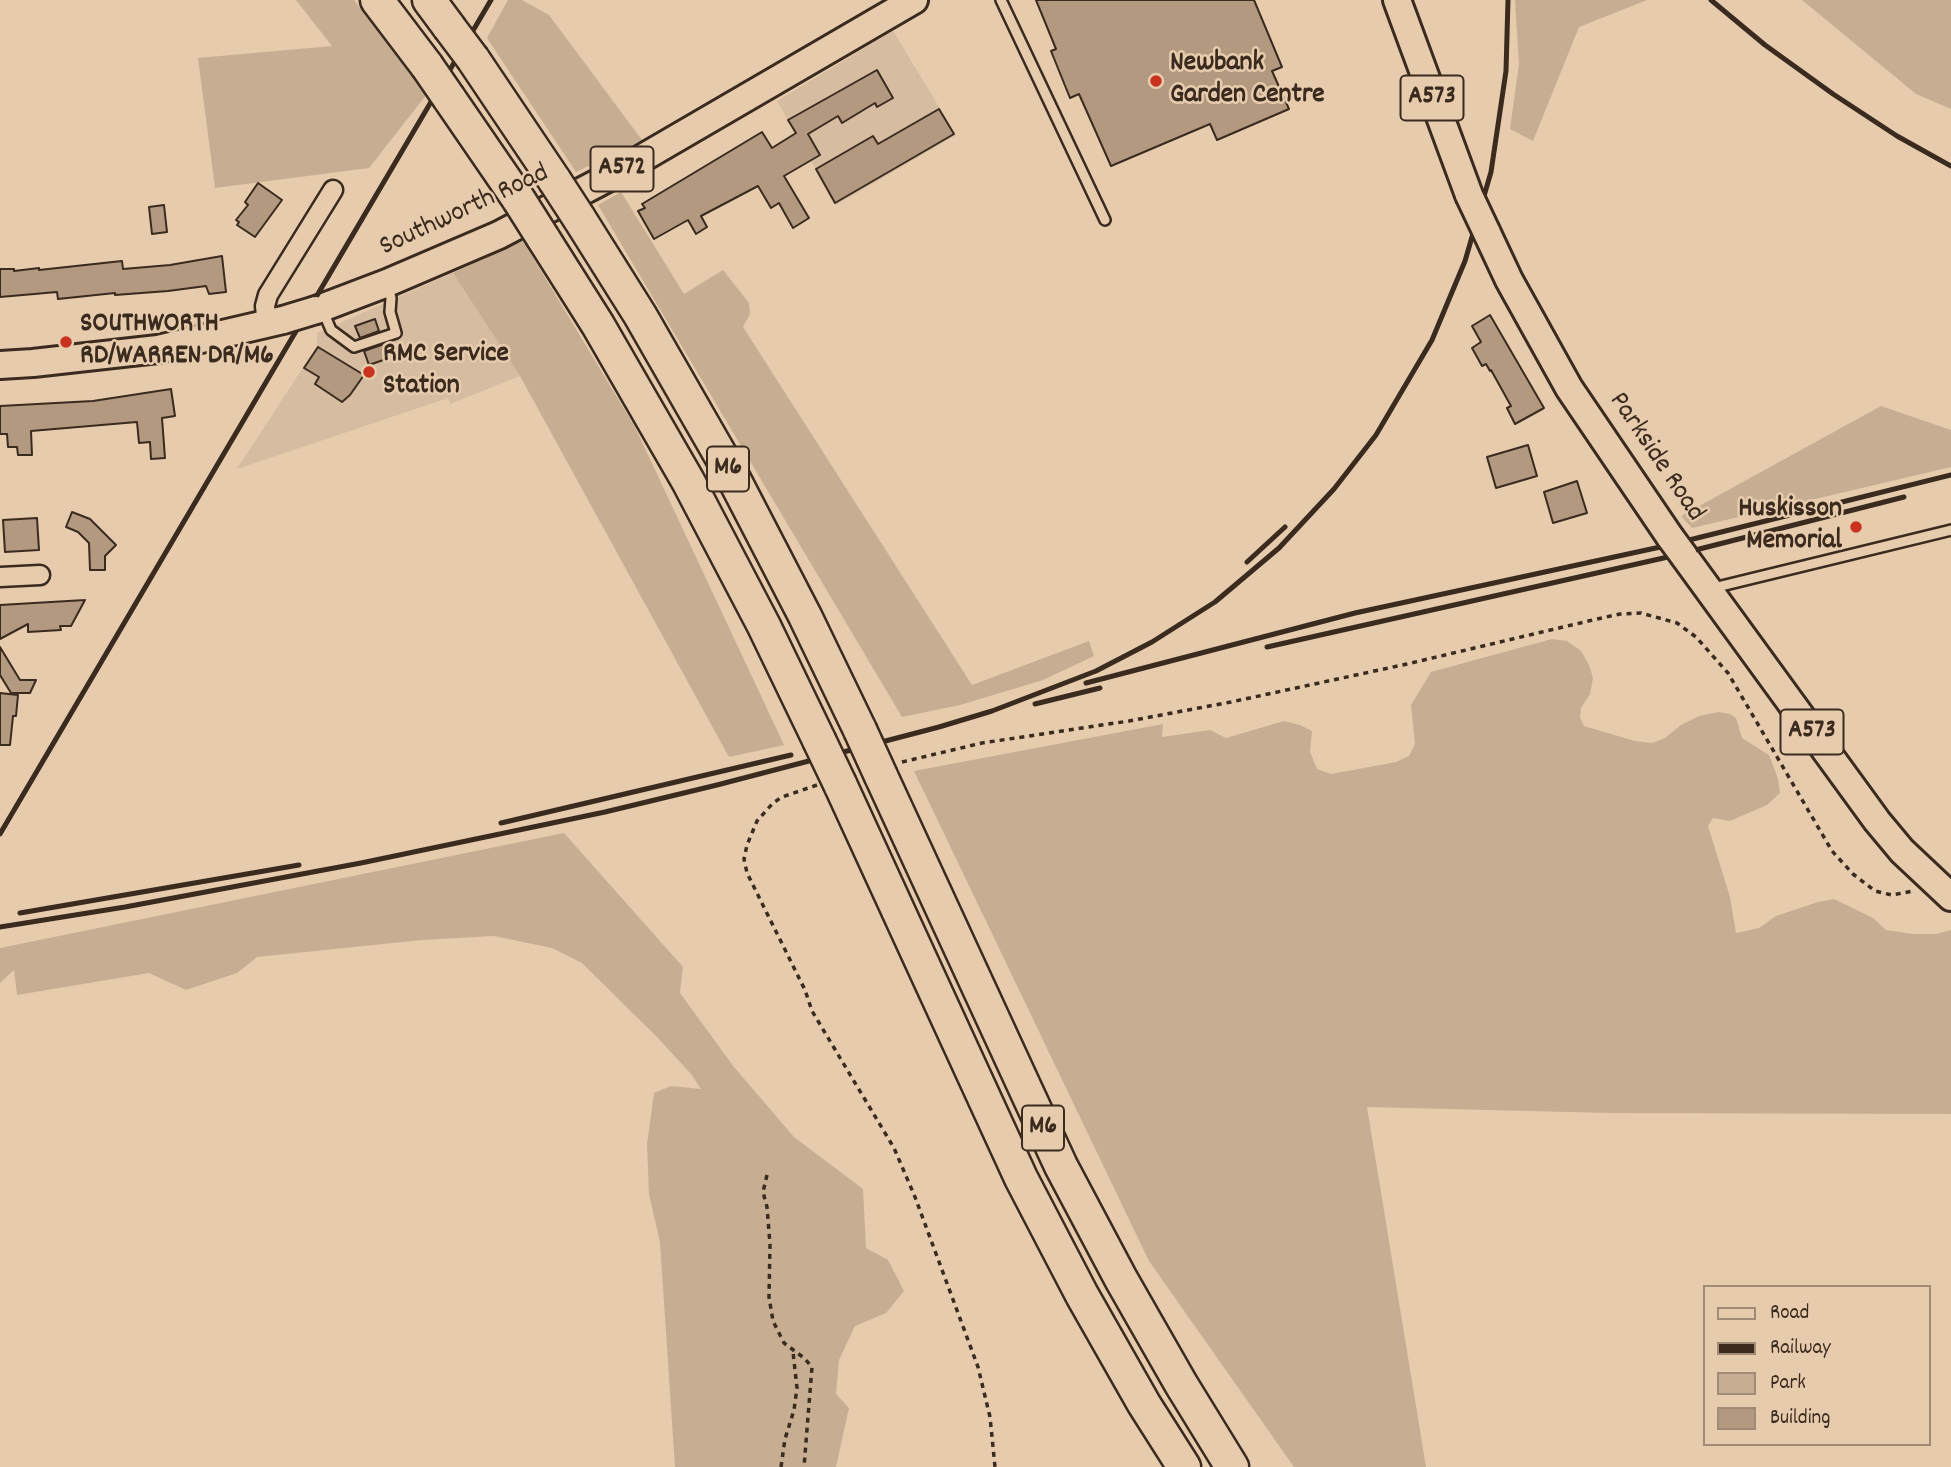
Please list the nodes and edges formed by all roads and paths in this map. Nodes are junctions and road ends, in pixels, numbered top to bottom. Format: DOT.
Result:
graph roads {
  1 [pos="377,0"];
  2 [pos="429,0"];
  3 [pos="914,0"];
  4 [pos="1001,0"];
  5 [pos="1397,0"];
  6 [pos="333,190"];
  7 [pos="1105,220"];
  8 [pos="387,283"];
  9 [pos="319,309"];
  10 [pos="275,322"];
  11 [pos="0,365"];
  12 [pos="1951,530"];
  13 [pos="40,575"];
  14 [pos="0,577"];
  15 [pos="1708,589"];
  16 [pos="886,770"];
  17 [pos="834,783"];
  18 [pos="1928,877"];
  19 [pos="1951,897"];
  20 [pos="766,1175"];
  21 [pos="792,1350"];
  22 [pos="781,1467"];
  23 [pos="804,1467"];
  24 [pos="995,1467"];
  25 [pos="1184,1467"];
  26 [pos="1232,1467"];
  1 -- 17 [label="highway, M6, bridge"];
  2 -- 16 [label="highway, M6, bridge"];
  3 -- 8 [label="main road, Southworth Road / A572"];
  4 -- 7 [label="lane"];
  5 -- 15 [label="main road, Parkside Road / A573, bridge"];
  6 -- 10 [label="street"];
  8 -- 9 [label="main road, Southworth Road / A572"];
  8 -- 9 [label="lane"];
  9 -- 10 [label="main road, Southworth Road / A572, bridge"];
  10 -- 11 [label="main road, Southworth Road / A572"];
  12 -- 15 [label="lane"];
  13 -- 14 [label="street"];
  15 -- 18 [label="main road, Parkside Road / A573"];
  16 -- 18 [label="path"];
  16 -- 26 [label="highway, M6"];
  17 -- 24 [label="path"];
  17 -- 25 [label="highway, M6"];
  18 -- 19 [label="main road, Parkside Road / A573"];
  20 -- 21 [label="path"];
  21 -- 22 [label="path"];
  21 -- 23 [label="path"];
}
